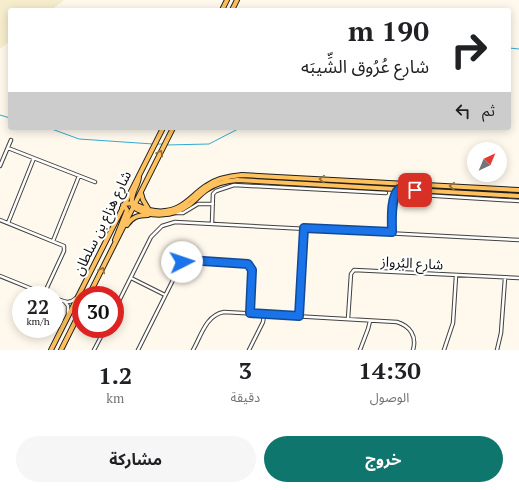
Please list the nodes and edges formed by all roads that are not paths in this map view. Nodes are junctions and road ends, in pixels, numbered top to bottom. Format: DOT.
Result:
graph roads {
  1 [pos="161,130"];
  2 [pos="172,130"];
  3 [pos="11,140"];
  4 [pos="8,148"];
  5 [pos="34,158"];
  6 [pos="0,166"];
  7 [pos="139,175"];
  8 [pos="79,176"];
  9 [pos="292,178"];
  10 [pos="263,181"];
  11 [pos="95,182"];
  12 [pos="302,184"];
  13 [pos="293,185"];
  14 [pos="299,188"];
  15 [pos="399,189"];
  16 [pos="493,189"];
  17 [pos="519,190"];
  18 [pos="142,191"];
  19 [pos="386,191"];
  20 [pos="462,193"];
  21 [pos="483,193"];
  22 [pos="405,194"];
  23 [pos="488,194"];
  24 [pos="519,196"];
  25 [pos="485,199"];
  26 [pos="393,200"];
  27 [pos="519,201"];
  28 [pos="212,204"];
  29 [pos="133,205"];
  30 [pos="123,207"];
  31 [pos="149,210"];
  32 [pos="176,212"];
  33 [pos="162,215"];
  34 [pos="0,220"];
  35 [pos="8,223"];
  36 [pos="212,223"];
  37 [pos="304,228"];
  38 [pos="392,232"];
  39 [pos="519,240"];
  40 [pos="53,241"];
  41 [pos="115,244"];
  42 [pos="0,276"];
  43 [pos="456,276"];
  44 [pos="131,278"];
  45 [pos="505,278"];
  46 [pos="519,278"];
  47 [pos="26,286"];
  48 [pos="49,286"];
  49 [pos="84,286"];
  50 [pos="94,286"];
  51 [pos="124,292"];
  52 [pos="165,295"];
  53 [pos="72,301"];
  54 [pos="64,302"];
  55 [pos="72,308"];
  56 [pos="250,313"];
  57 [pos="264,314"];
  58 [pos="299,316"];
  59 [pos="67,317"];
  60 [pos="348,320"];
  61 [pos="370,321"];
  62 [pos="72,328"];
  63 [pos="100,338"];
  64 [pos="51,350"];
  65 [pos="61,350"];
  66 [pos="94,350"];
  67 [pos="138,350"];
  68 [pos="193,350"];
  69 [pos="249,350"];
  70 [pos="360,350"];
  71 [pos="413,350"];
  72 [pos="444,350"];
  73 [pos="497,350"];
  1 -- 7 [label="main road, شارع هزاع بن سلطان"];
  18 -- 2 [label="main road, شارع هزاع بن سلطان, one-way"];
  3 -- 4 [label="street"];
  4 -- 5 [label="street"];
  4 -- 6 [label="street"];
  5 -- 8 [label="street"];
  5 -- 35 [label="street"];
  7 -- 29 [label="main road"];
  7 -- 30 [label="main road, شارع هزاع بن سلطان"];
  8 -- 11 [label="street"];
  8 -- 40 [label="street"];
  9 -- 10 [label="main road"];
  16 -- 9 [label="main road, one-way"];
  9 -- 31 [label="main road"];
  10 -- 13 [label="main road"];
  10 -- 32 [label="main road"];
  12 -- 13 [label="main road"];
  12 -- 14 [label="street"];
  12 -- 19 [label="main road"];
  13 -- 14 [label="street"];
  13 -- 28 [label="street"];
  14 -- 19 [label="street"];
  15 -- 19 [label="main road"];
  15 -- 20 [label="main road"];
  15 -- 26 [label="street"];
  16 -- 17 [label="main road"];
  16 -- 20 [label="main road"];
  18 -- 29 [label="main road, شارع هزاع بن سلطان"];
  18 -- 31 [label="main road"];
  19 -- 26 [label="street"];
  20 -- 21 [label="main road"];
  21 -- 23 [label="main road"];
  21 -- 25 [label="street"];
  22 -- 25 [label="street"];
  23 -- 24 [label="main road"];
  23 -- 25 [label="street"];
  25 -- 27 [label="street"];
  26 -- 38 [label="street"];
  28 -- 32 [label="street"];
  28 -- 36 [label="street"];
  29 -- 30 [label="main road"];
  29 -- 31 [label="main road"];
  29 -- 33 [label="main road"];
  29 -- 41 [label="main road, شارع هزاع بن سلطان"];
  30 -- 41 [label="main road"];
  30 -- 49 [label="main road, شارع هزاع بن سلطان"];
  32 -- 33 [label="main road"];
  33 -- 41 [label="main road"];
  34 -- 35 [label="street"];
  35 -- 40 [label="street"];
  36 -- 37 [label="street"];
  36 -- 44 [label="street"];
  37 -- 38 [label="street"];
  37 -- 58 [label="street"];
  38 -- 39 [label="street"];
  40 -- 48 [label="street"];
  50 -- 41 [label="main road, شارع هزاع بن سلطان, one-way"];
  42 -- 47 [label="street"];
  43 -- 45 [label="street, شارع البُرواز"];
  43 -- 60 [label="street, شارع البُرواز"];
  43 -- 72 [label="street"];
  44 -- 51 [label="street"];
  44 -- 52 [label="street"];
  45 -- 46 [label="street, شارع البُرواز"];
  45 -- 73 [label="street"];
  52 -- 56 [label="street"];
  52 -- 67 [label="street"];
  53 -- 54 [label="street"];
  54 -- 59 [label="street"];
  55 -- 59 [label="main road, شارع هزاع بن سلطان"];
  56 -- 57 [label="street"];
  56 -- 68 [label="street"];
  57 -- 58 [label="street"];
  57 -- 69 [label="street"];
  58 -- 60 [label="street"];
  59 -- 64 [label="main road, شارع هزاع بن سلطان"];
  60 -- 61 [label="street"];
  61 -- 70 [label="street"];
  61 -- 71 [label="street"];
  62 -- 65 [label="main road"];
  63 -- 66 [label="street"];
}
